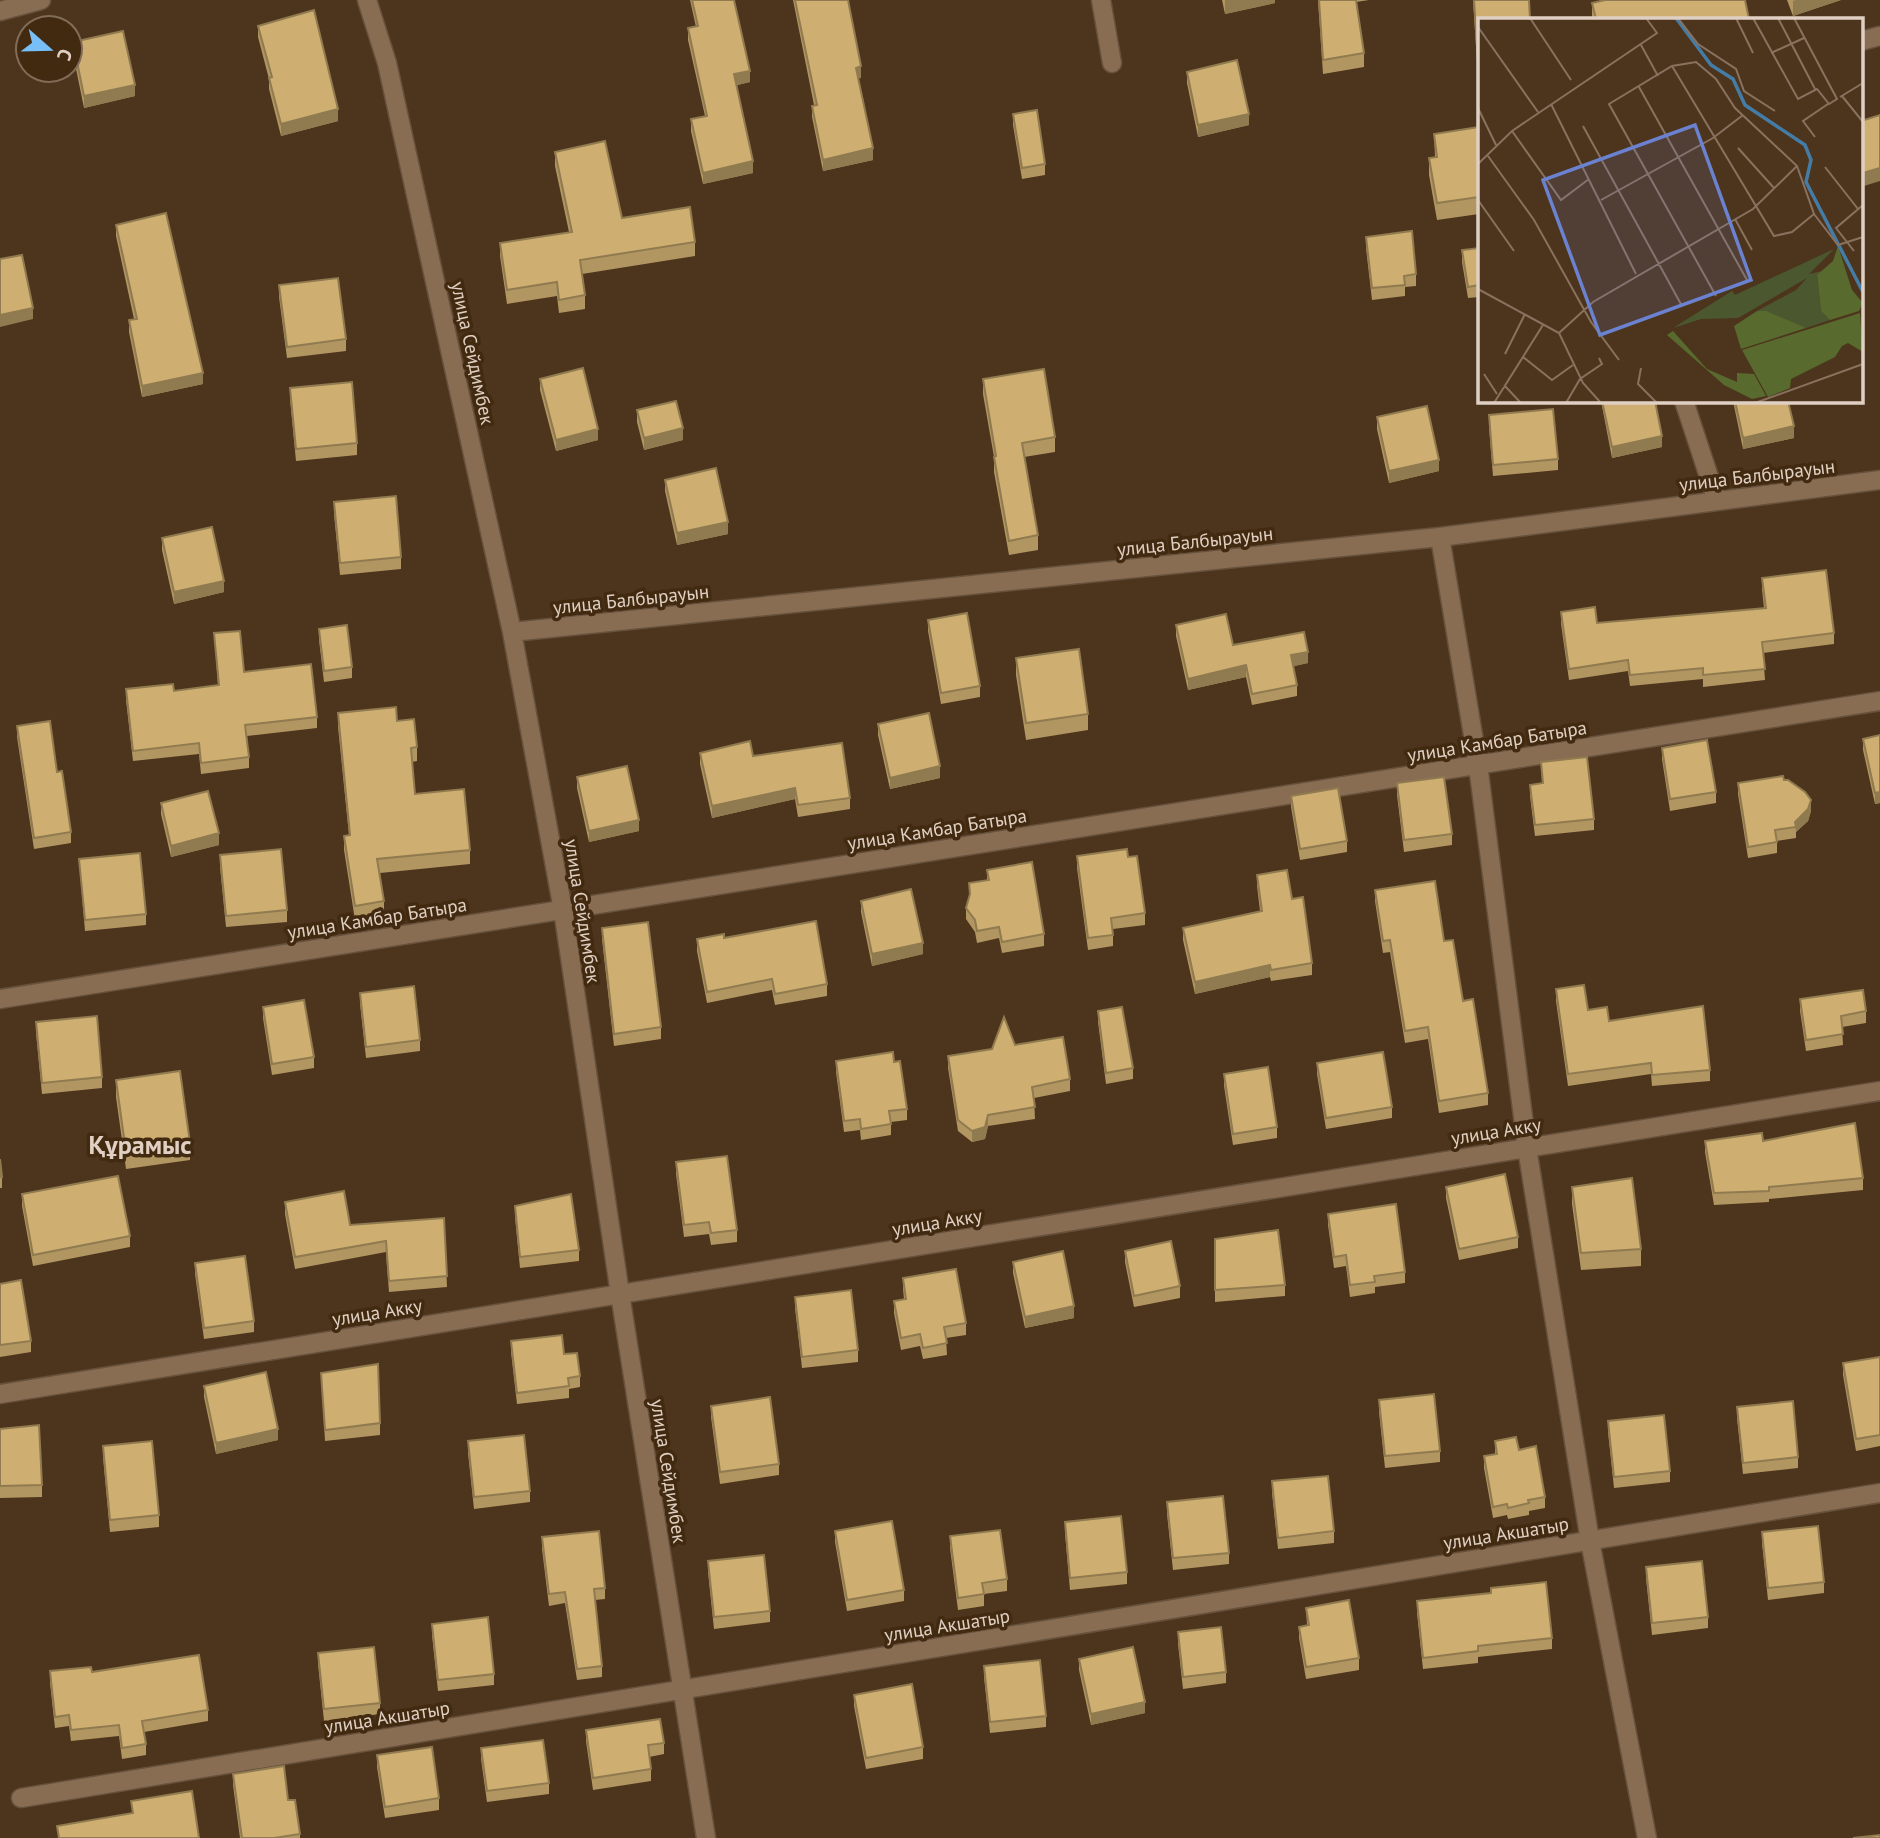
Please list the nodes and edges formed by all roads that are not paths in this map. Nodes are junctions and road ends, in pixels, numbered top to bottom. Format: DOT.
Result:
graph roads {
  1 [pos="41,0"];
  2 [pos="367,0"];
  3 [pos="1101,0"];
  4 [pos="0,11"];
  5 [pos="1880,36"];
  6 [pos="1862,41"];
  7 [pos="1112,63"];
  8 [pos="1684,402"];
  9 [pos="1880,480"];
  10 [pos="1717,501"];
  11 [pos="1440,537"];
  12 [pos="512,632"];
  13 [pos="1880,701"];
  14 [pos="1478,765"];
  15 [pos="563,910"];
  16 [pos="0,999"];
  17 [pos="1880,1091"];
  18 [pos="1527,1148"];
  19 [pos="620,1294"];
  20 [pos="0,1395"];
  21 [pos="1880,1493"];
  22 [pos="1590,1541"];
  23 [pos="682,1690"];
  24 [pos="21,1798"];
  25 [pos="706,1838"];
  26 [pos="1647,1838"];
  1 -- 4 [label="street"];
  2 -- 12 [label="street, улица Сейдимбек"];
  3 -- 7 [label="street"];
  5 -- 6 [label="street"];
  8 -- 10 [label="street"];
  9 -- 10 [label="street, улица Балбырауын"];
  10 -- 11 [label="street, улица Балбырауын"];
  11 -- 12 [label="street, улица Балбырауын"];
  11 -- 14 [label="street"];
  12 -- 15 [label="street, улица Сейдимбек"];
  13 -- 14 [label="street, улица Камбар Батыра"];
  14 -- 15 [label="street, улица Камбар Батыра"];
  14 -- 18 [label="street"];
  15 -- 16 [label="street, улица Камбар Батыра"];
  15 -- 19 [label="street, улица Сейдимбек"];
  17 -- 18 [label="street, улица Акку"];
  18 -- 19 [label="street, улица Акку"];
  18 -- 22 [label="street"];
  19 -- 20 [label="street, улица Акку"];
  19 -- 23 [label="street, улица Сейдимбек"];
  21 -- 22 [label="street, улица Акшатыр"];
  22 -- 23 [label="street, улица Акшатыр"];
  22 -- 26 [label="street"];
  23 -- 24 [label="street, улица Акшатыр"];
  23 -- 25 [label="street, улица Сейдимбек"];
}
